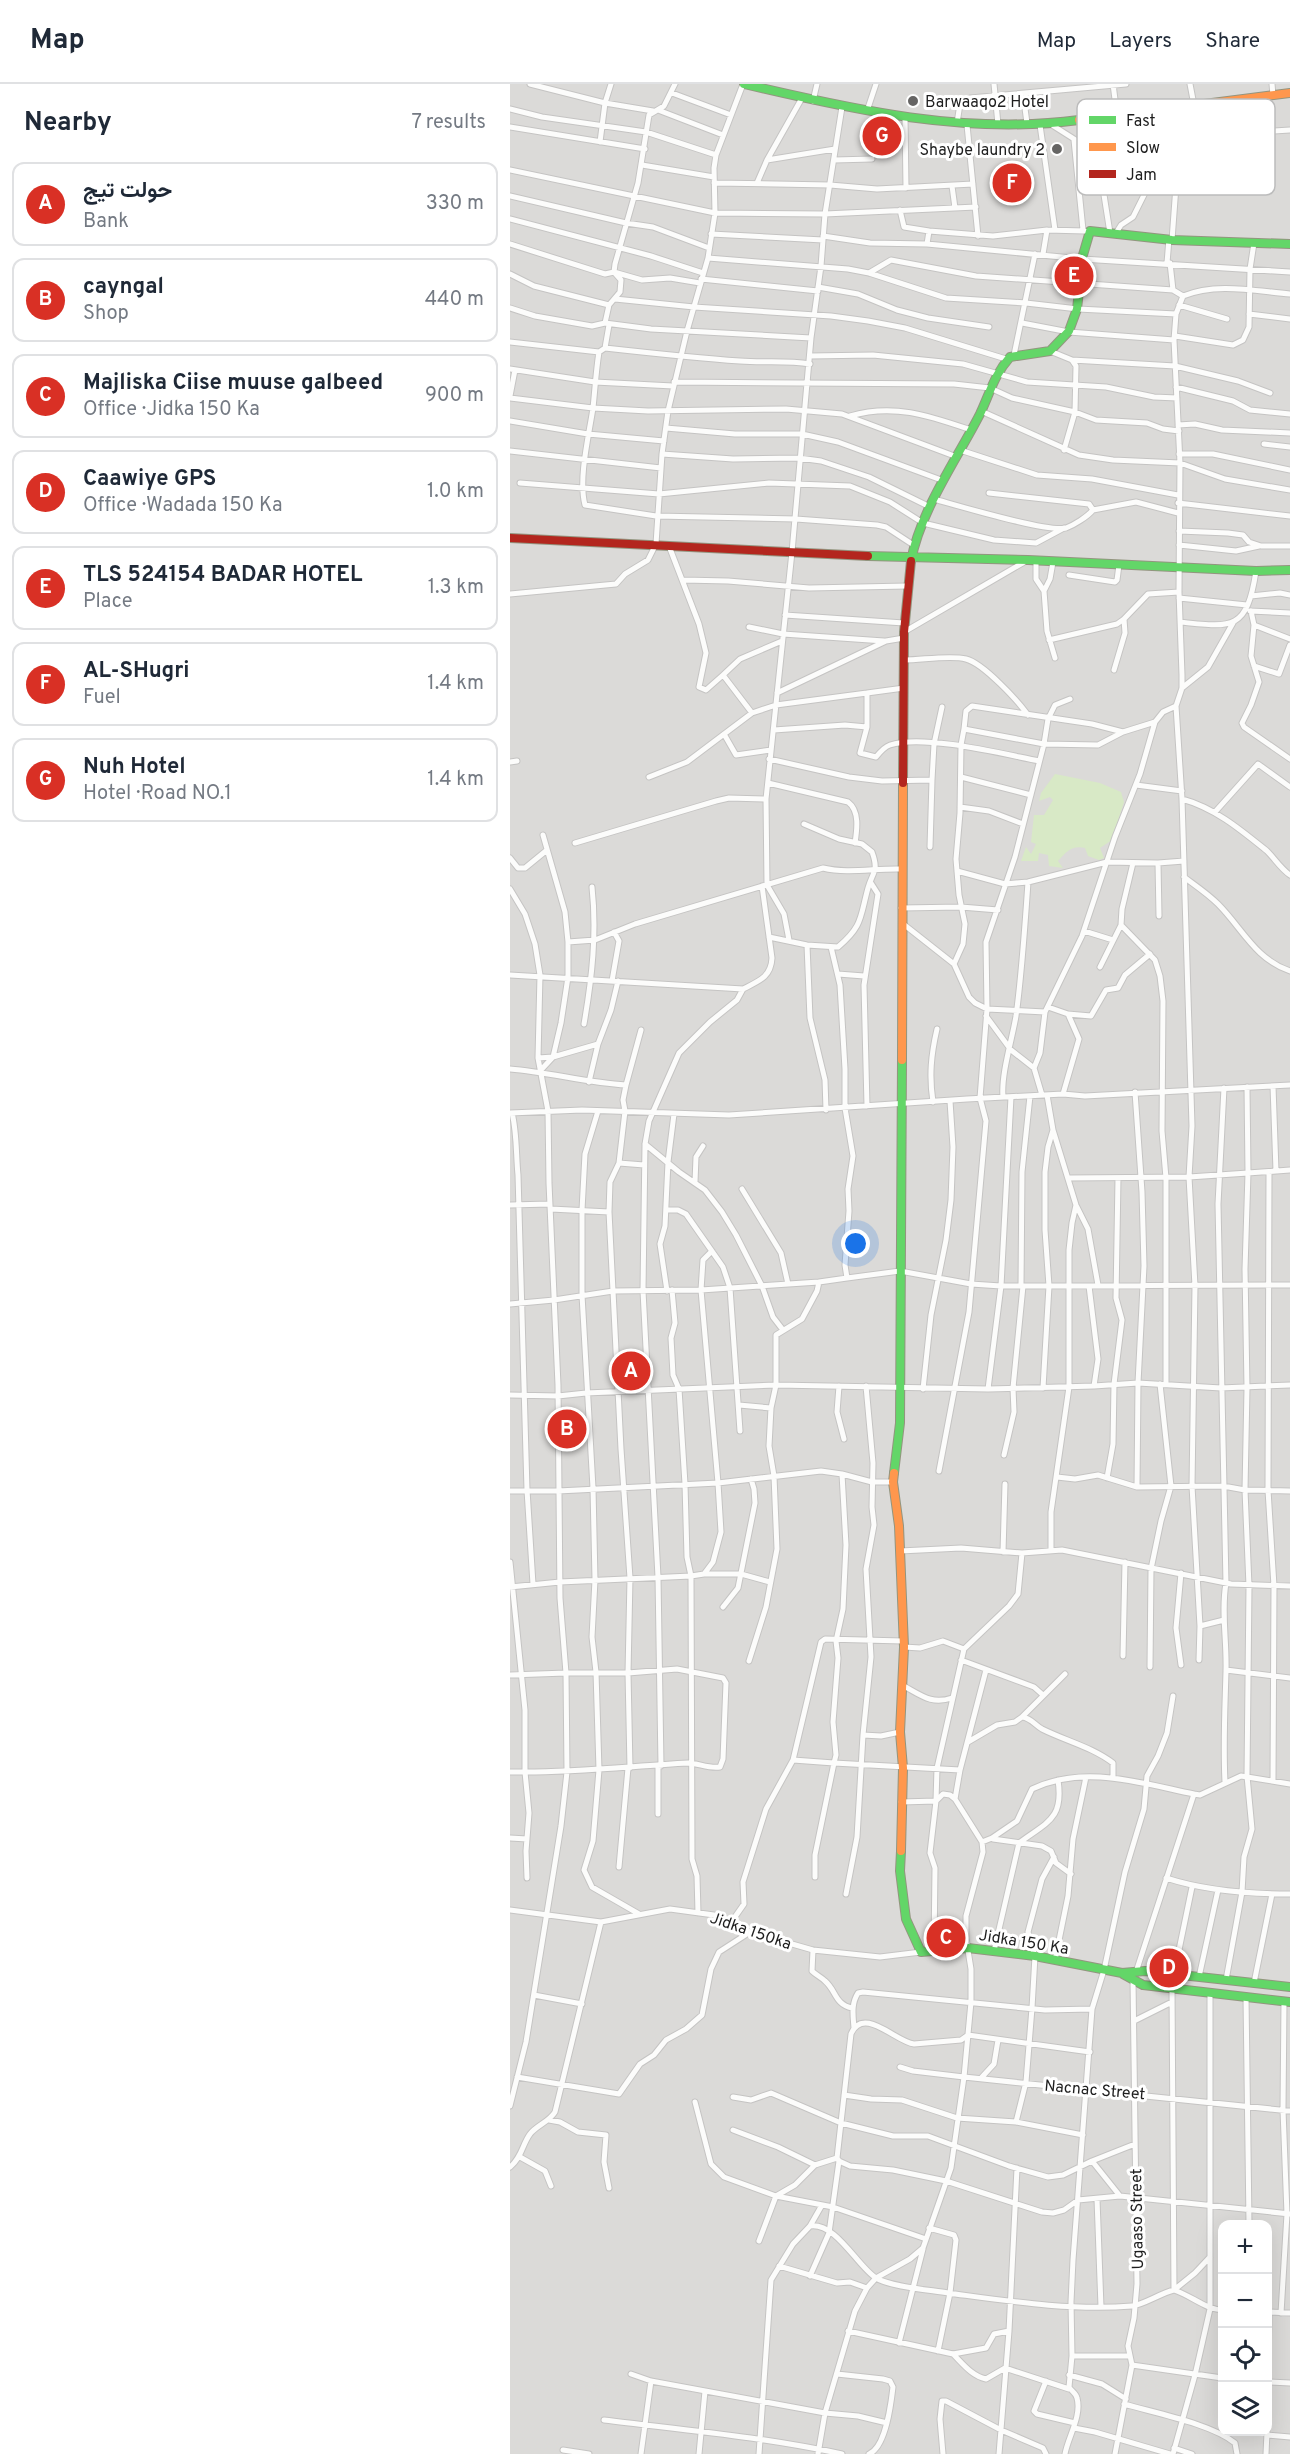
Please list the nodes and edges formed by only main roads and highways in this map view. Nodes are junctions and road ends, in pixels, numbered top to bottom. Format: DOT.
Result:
graph roads {
  1 [pos="744,84"];
  2 [pos="1290,93"];
  3 [pos="1244,99"];
  4 [pos="1077,120"];
  5 [pos="1290,244"];
  6 [pos="510,538"];
  7 [pos="911,558"];
  8 [pos="1290,570"];
  9 [pos="1134,1976"];
  10 [pos="1290,1987"];
  11 [pos="1287,2002"];
  1 -- 4 [label="main road"];
  2 -- 3 [label="main road"];
  5 -- 7 [label="main road"];
  6 -- 7 [label="main road"];
  7 -- 8 [label="main road"];
  7 -- 9 [label="main road, Jidka 150 Ka"];
  9 -- 10 [label="main road"];
  9 -- 11 [label="main road"];
}
